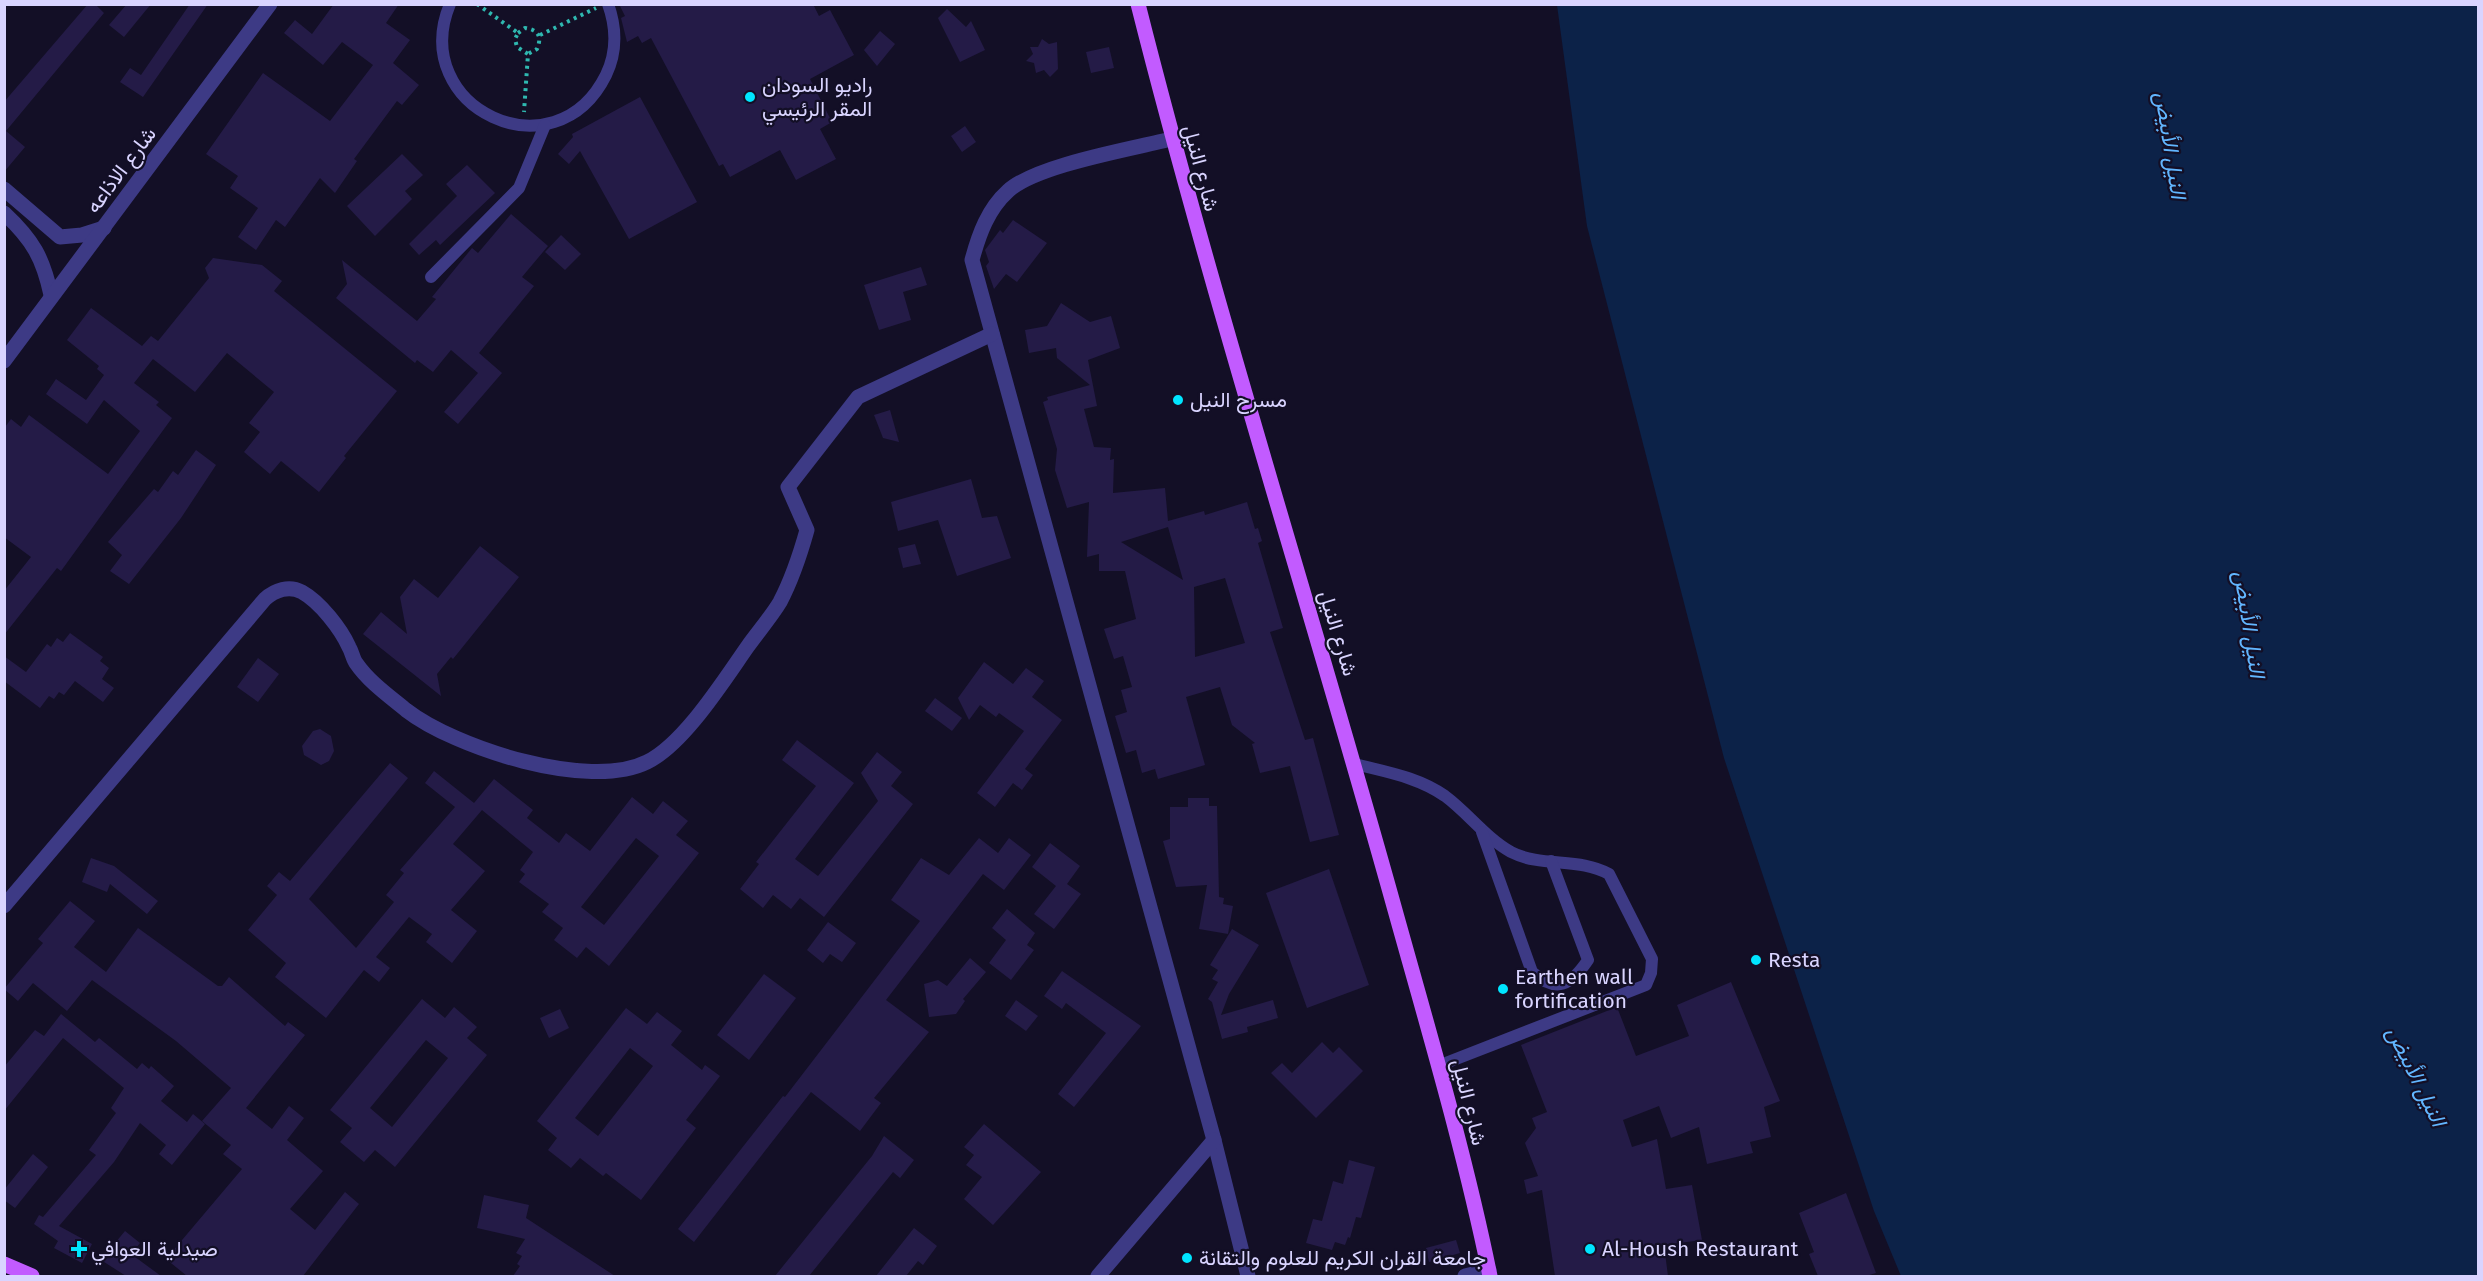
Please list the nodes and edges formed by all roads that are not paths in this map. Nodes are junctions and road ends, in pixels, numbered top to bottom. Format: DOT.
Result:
graph roads {
  1 [pos="270,4"];
  2 [pos="450,4"];
  3 [pos="606,4"];
  4 [pos="1137,4"];
  5 [pos="545,126"];
  6 [pos="1171,138"];
  7 [pos="4,189"];
  8 [pos="4,213"];
  9 [pos="104,228"];
  10 [pos="431,277"];
  11 [pos="51,295"];
  12 [pos="992,334"];
  13 [pos="4,361"];
  14 [pos="1354,764"];
  15 [pos="1480,828"];
  16 [pos="1551,861"];
  17 [pos="4,906"];
  18 [pos="1438,1066"];
  19 [pos="1214,1140"];
  20 [pos="4,1264"];
  21 [pos="1489,1273"];
  22 [pos="32,1276"];
  23 [pos="1098,1276"];
  24 [pos="1248,1276"];
  25 [pos="1466,1276"];
  1 -- 9 [label="street, شارع الاذاعه"];
  2 -- 5 [label="lane"];
  3 -- 5 [label="lane"];
  4 -- 6 [label="main road, شارع النيل"];
  5 -- 10 [label="lane"];
  6 -- 12 [label="street"];
  6 -- 14 [label="main road, شارع النيل"];
  7 -- 9 [label="street"];
  8 -- 11 [label="street"];
  9 -- 11 [label="street, شارع الاذاعه"];
  11 -- 13 [label="street, شارع الاذاعه"];
  12 -- 17 [label="street"];
  12 -- 19 [label="street"];
  14 -- 15 [label="lane"];
  14 -- 18 [label="main road, شارع النيل"];
  15 -- 16 [label="lane"];
  15 -- 16 [label="lane"];
  16 -- 18 [label="lane"];
  18 -- 21 [label="main road, شارع النيل"];
  19 -- 23 [label="street"];
  19 -- 24 [label="street"];
  20 -- 22 [label="main road"];
  21 -- 25 [label="street"];
}
